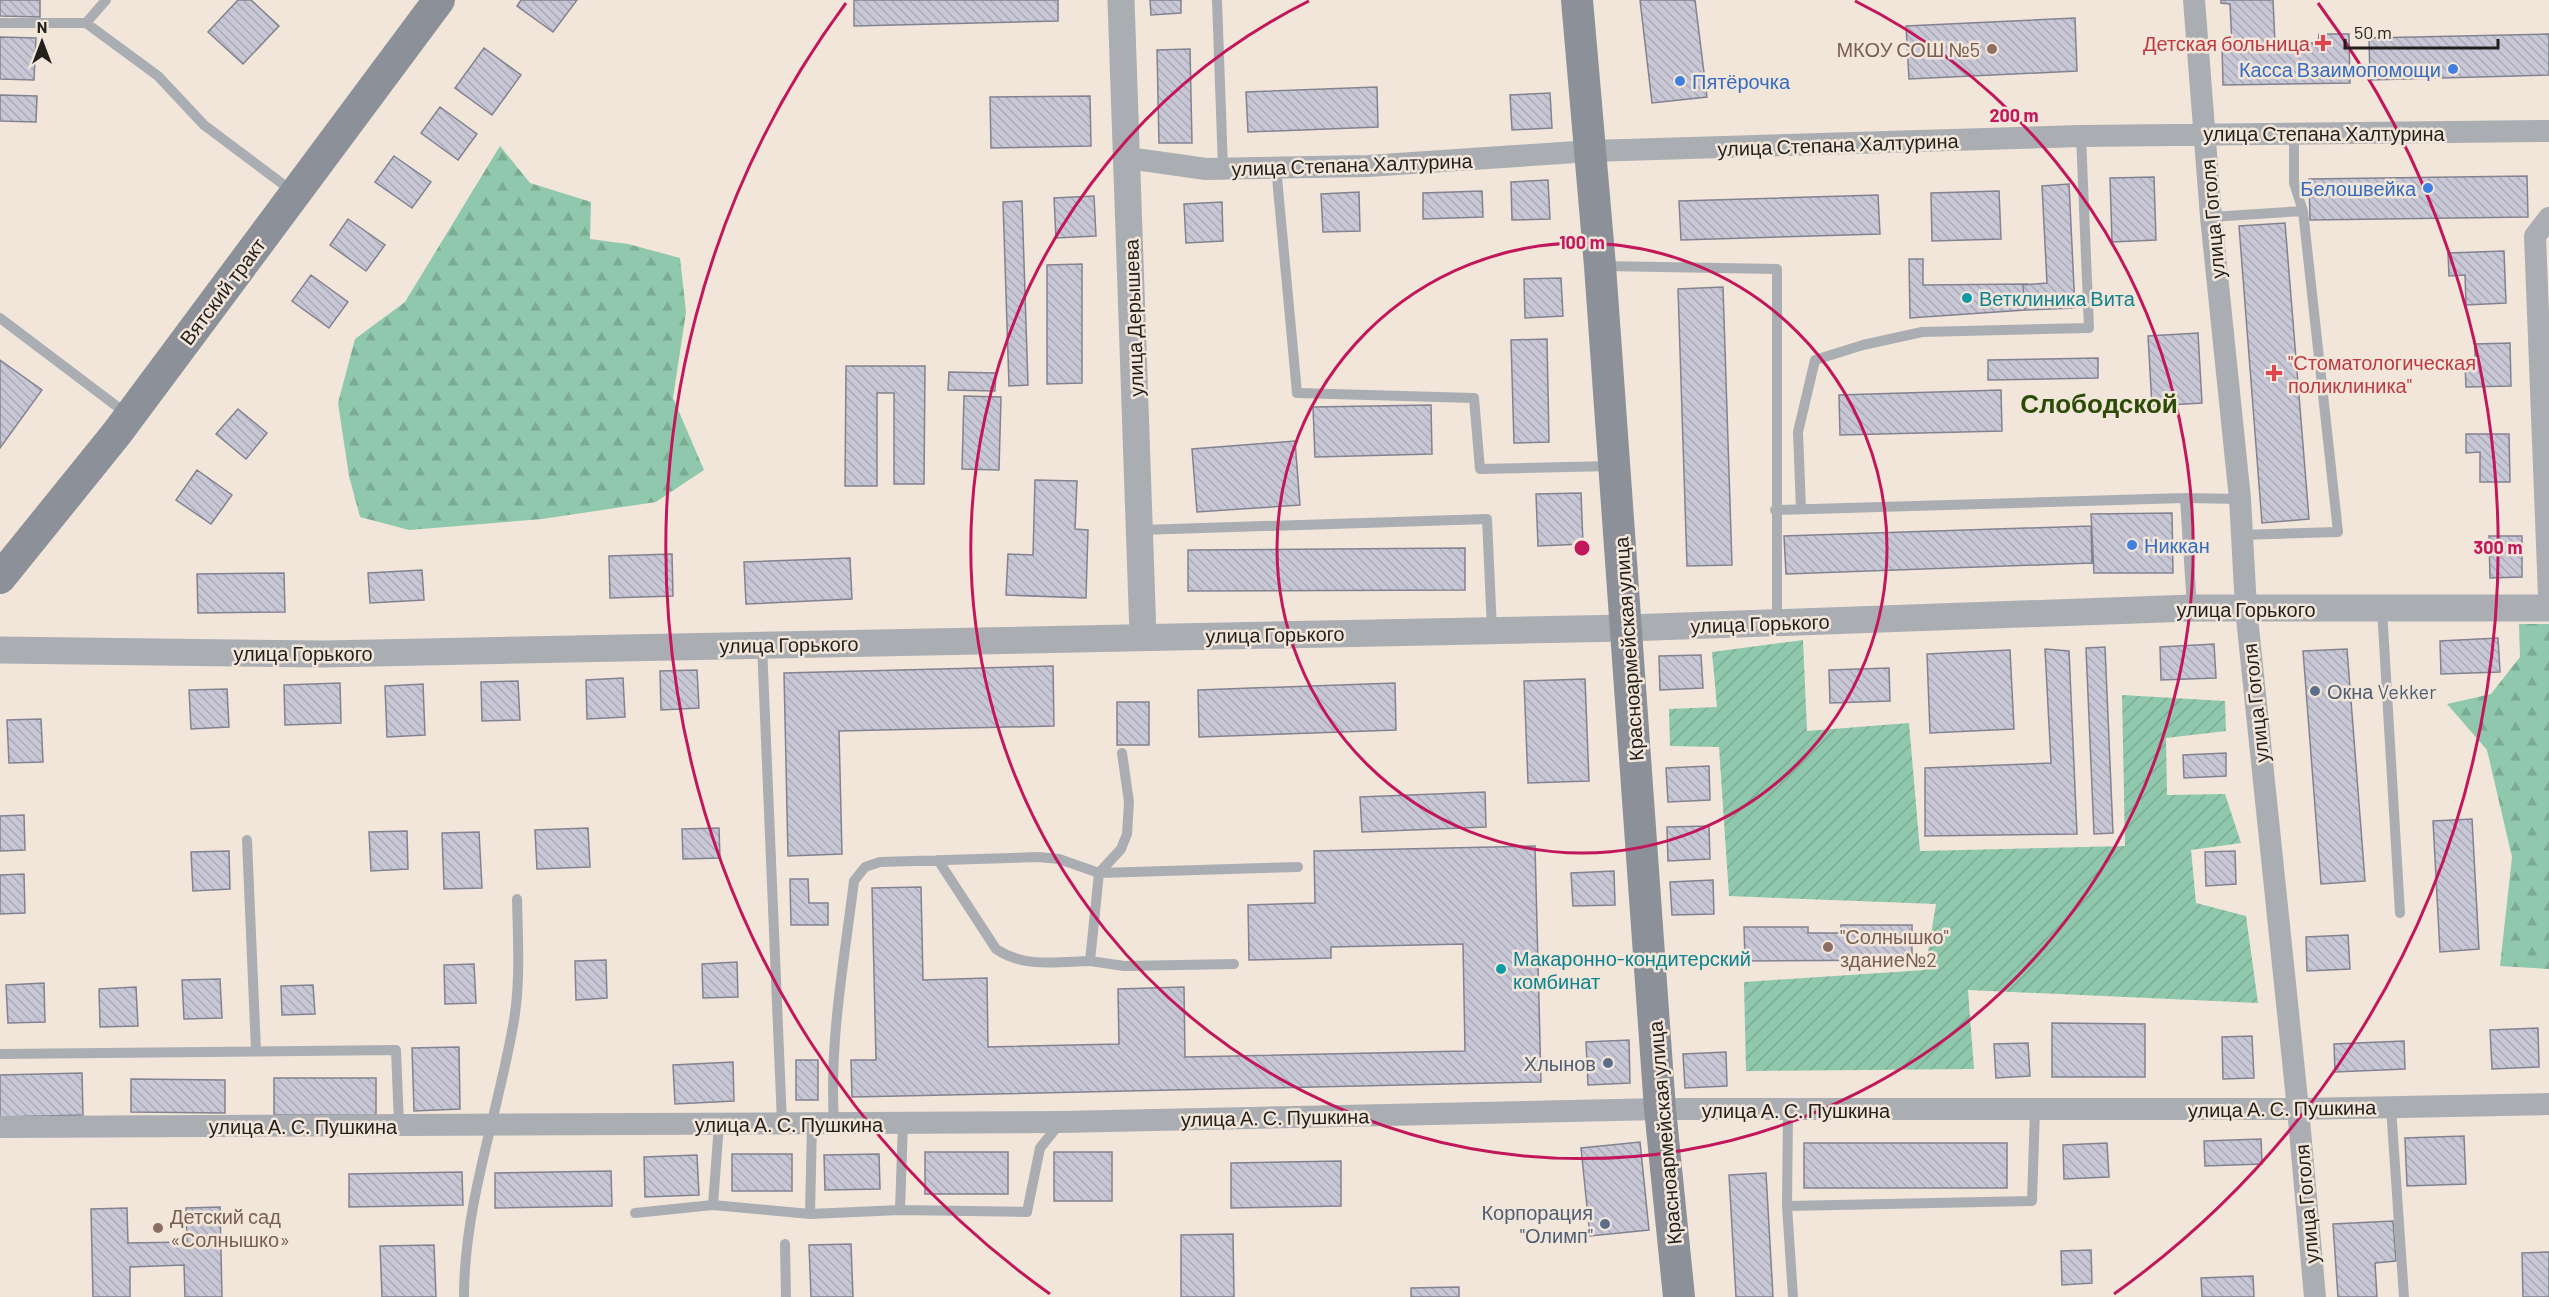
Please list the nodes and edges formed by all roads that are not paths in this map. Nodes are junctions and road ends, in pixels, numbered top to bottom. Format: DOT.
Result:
graph roads {
  1 [pos="106,0"];
  2 [pos="440,0"];
  3 [pos="1120,0"];
  4 [pos="1217,0"];
  5 [pos="1577,0"];
  6 [pos="2194,0"];
  7 [pos="0,23"];
  8 [pos="86,23"];
  9 [pos="2549,131"];
  10 [pos="2294,132"];
  11 [pos="2206,133"];
  12 [pos="2081,136"];
  13 [pos="1591,151"];
  14 [pos="1128,158"];
  15 [pos="1276,167"];
  16 [pos="1223,168"];
  17 [pos="295,193"];
  18 [pos="2303,211"];
  19 [pos="2211,217"];
  20 [pos="2549,218"];
  21 [pos="1600,266"];
  22 [pos="0,318"];
  23 [pos="129,416"];
  24 [pos="1615,466"];
  25 [pos="2185,498"];
  26 [pos="2240,499"];
  27 [pos="1801,509"];
  28 [pos="1775,510"];
  29 [pos="1139,530"];
  30 [pos="2241,536"];
  31 [pos="0,578"];
  32 [pos="2549,596"];
  33 [pos="2192,608"];
  34 [pos="2246,608"];
  35 [pos="2549,608"];
  36 [pos="2382,609"];
  37 [pos="1776,622"];
  38 [pos="1627,628"];
  39 [pos="1492,630"];
  40 [pos="1143,636"];
  41 [pos="762,645"];
  42 [pos="0,650"];
  43 [pos="1122,753"];
  44 [pos="248,840"];
  45 [pos="938,860"];
  46 [pos="1298,867"];
  47 [pos="1099,873"];
  48 [pos="517,899"];
  49 [pos="2400,913"];
  50 [pos="1090,961"];
  51 [pos="1234,964"];
  52 [pos="256,1050"];
  53 [pos="0,1054"];
  54 [pos="2549,1104"];
  55 [pos="2391,1107"];
  56 [pos="1660,1109"];
  57 [pos="2035,1109"];
  58 [pos="2298,1109"];
  59 [pos="1788,1111"];
  60 [pos="1061,1122"];
  61 [pos="782,1123"];
  62 [pos="903,1123"];
  63 [pos="719,1124"];
  64 [pos="823,1124"];
  65 [pos="399,1125"];
  66 [pos="490,1125"];
  67 [pos="0,1127"];
  68 [pos="713,1205"];
  69 [pos="1788,1206"];
  70 [pos="900,1210"];
  71 [pos="635,1213"];
  72 [pos="810,1214"];
  73 [pos="785,1244"];
  74 [pos="464,1297"];
  75 [pos="786,1297"];
  76 [pos="1679,1297"];
  77 [pos="1793,1297"];
  78 [pos="2315,1297"];
  79 [pos="2404,1297"];
  1 -- 8 [label="lane"];
  2 -- 17 [label="main road, Вятский тракт"];
  3 -- 14 [label="street, улица Дерышева"];
  4 -- 16 [label="lane"];
  5 -- 13 [label="main road, Красноармейская улица"];
  6 -- 11 [label="street, улица Гоголя"];
  7 -- 8 [label="lane"];
  8 -- 17 [label="lane"];
  9 -- 10 [label="street, улица Степана Халтурина"];
  10 -- 11 [label="street, улица Степана Халтурина"];
  10 -- 18 [label="lane"];
  11 -- 12 [label="street, улица Степана Халтурина"];
  11 -- 19 [label="street, улица Гоголя"];
  12 -- 13 [label="street, улица Степана Халтурина"];
  12 -- 27 [label="lane"];
  13 -- 15 [label="street, улица Степана Халтурина"];
  13 -- 21 [label="main road, Красноармейская улица"];
  14 -- 16 [label="street, улица Степана Халтурина"];
  14 -- 29 [label="street, улица Дерышева"];
  15 -- 16 [label="street, улица Степана Халтурина"];
  15 -- 24 [label="lane"];
  17 -- 23 [label="main road, Вятский тракт"];
  18 -- 19 [label="lane"];
  18 -- 30 [label="lane"];
  19 -- 26 [label="street, улица Гоголя"];
  20 -- 32 [label="street"];
  21 -- 24 [label="main road, Красноармейская улица"];
  21 -- 28 [label="lane"];
  22 -- 23 [label="lane"];
  23 -- 31 [label="main road, Вятский тракт"];
  24 -- 38 [label="main road, Красноармейская улица"];
  25 -- 26 [label="lane"];
  25 -- 27 [label="lane"];
  25 -- 33 [label="lane"];
  26 -- 30 [label="street, улица Гоголя"];
  27 -- 28 [label="lane"];
  28 -- 37 [label="lane"];
  29 -- 39 [label="lane"];
  29 -- 40 [label="street, улица Дерышева"];
  30 -- 34 [label="street, улица Гоголя"];
  33 -- 34 [label="street, улица Горького"];
  33 -- 37 [label="street, улица Горького"];
  34 -- 36 [label="street, улица Горького"];
  34 -- 58 [label="street, улица Гоголя"];
  35 -- 36 [label="street, улица Горького"];
  36 -- 49 [label="lane"];
  37 -- 38 [label="street, улица Горького"];
  38 -- 39 [label="street, улица Горького"];
  38 -- 56 [label="main road, Красноармейская улица"];
  39 -- 40 [label="street, улица Горького"];
  40 -- 41 [label="street, улица Горького"];
  41 -- 42 [label="street, улица Горького"];
  41 -- 61 [label="lane"];
  43 -- 47 [label="lane"];
  44 -- 52 [label="lane"];
  45 -- 47 [label="lane"];
  45 -- 50 [label="lane"];
  45 -- 64 [label="lane"];
  46 -- 47 [label="lane"];
  47 -- 50 [label="lane"];
  48 -- 66 [label="lane"];
  50 -- 51 [label="lane"];
  52 -- 53 [label="lane"];
  52 -- 65 [label="lane"];
  54 -- 55 [label="street, улица А. С. Пушкина"];
  55 -- 58 [label="street, улица А. С. Пушкина"];
  55 -- 79 [label="lane"];
  56 -- 59 [label="street, улица А. С. Пушкина"];
  56 -- 60 [label="street, улица А. С. Пушкина"];
  56 -- 76 [label="main road, Красноармейская улица"];
  57 -- 58 [label="street, улица А. С. Пушкина"];
  57 -- 59 [label="street, улица А. С. Пушкина"];
  57 -- 69 [label="lane"];
  58 -- 78 [label="street, улица Гоголя"];
  59 -- 69 [label="lane"];
  60 -- 62 [label="street, улица А. С. Пушкина"];
  60 -- 70 [label="lane"];
  61 -- 63 [label="street, улица А. С. Пушкина"];
  61 -- 64 [label="street, улица А. С. Пушкина"];
  62 -- 64 [label="street, улица А. С. Пушкина"];
  62 -- 70 [label="lane"];
  63 -- 66 [label="street, улица А. С. Пушкина"];
  63 -- 68 [label="lane"];
  64 -- 72 [label="lane"];
  65 -- 66 [label="street, улица А. С. Пушкина"];
  65 -- 67 [label="street, улица А. С. Пушкина"];
  66 -- 74 [label="lane"];
  68 -- 71 [label="lane"];
  68 -- 72 [label="lane"];
  69 -- 77 [label="lane"];
  70 -- 72 [label="lane"];
  73 -- 75 [label="lane"];
}
